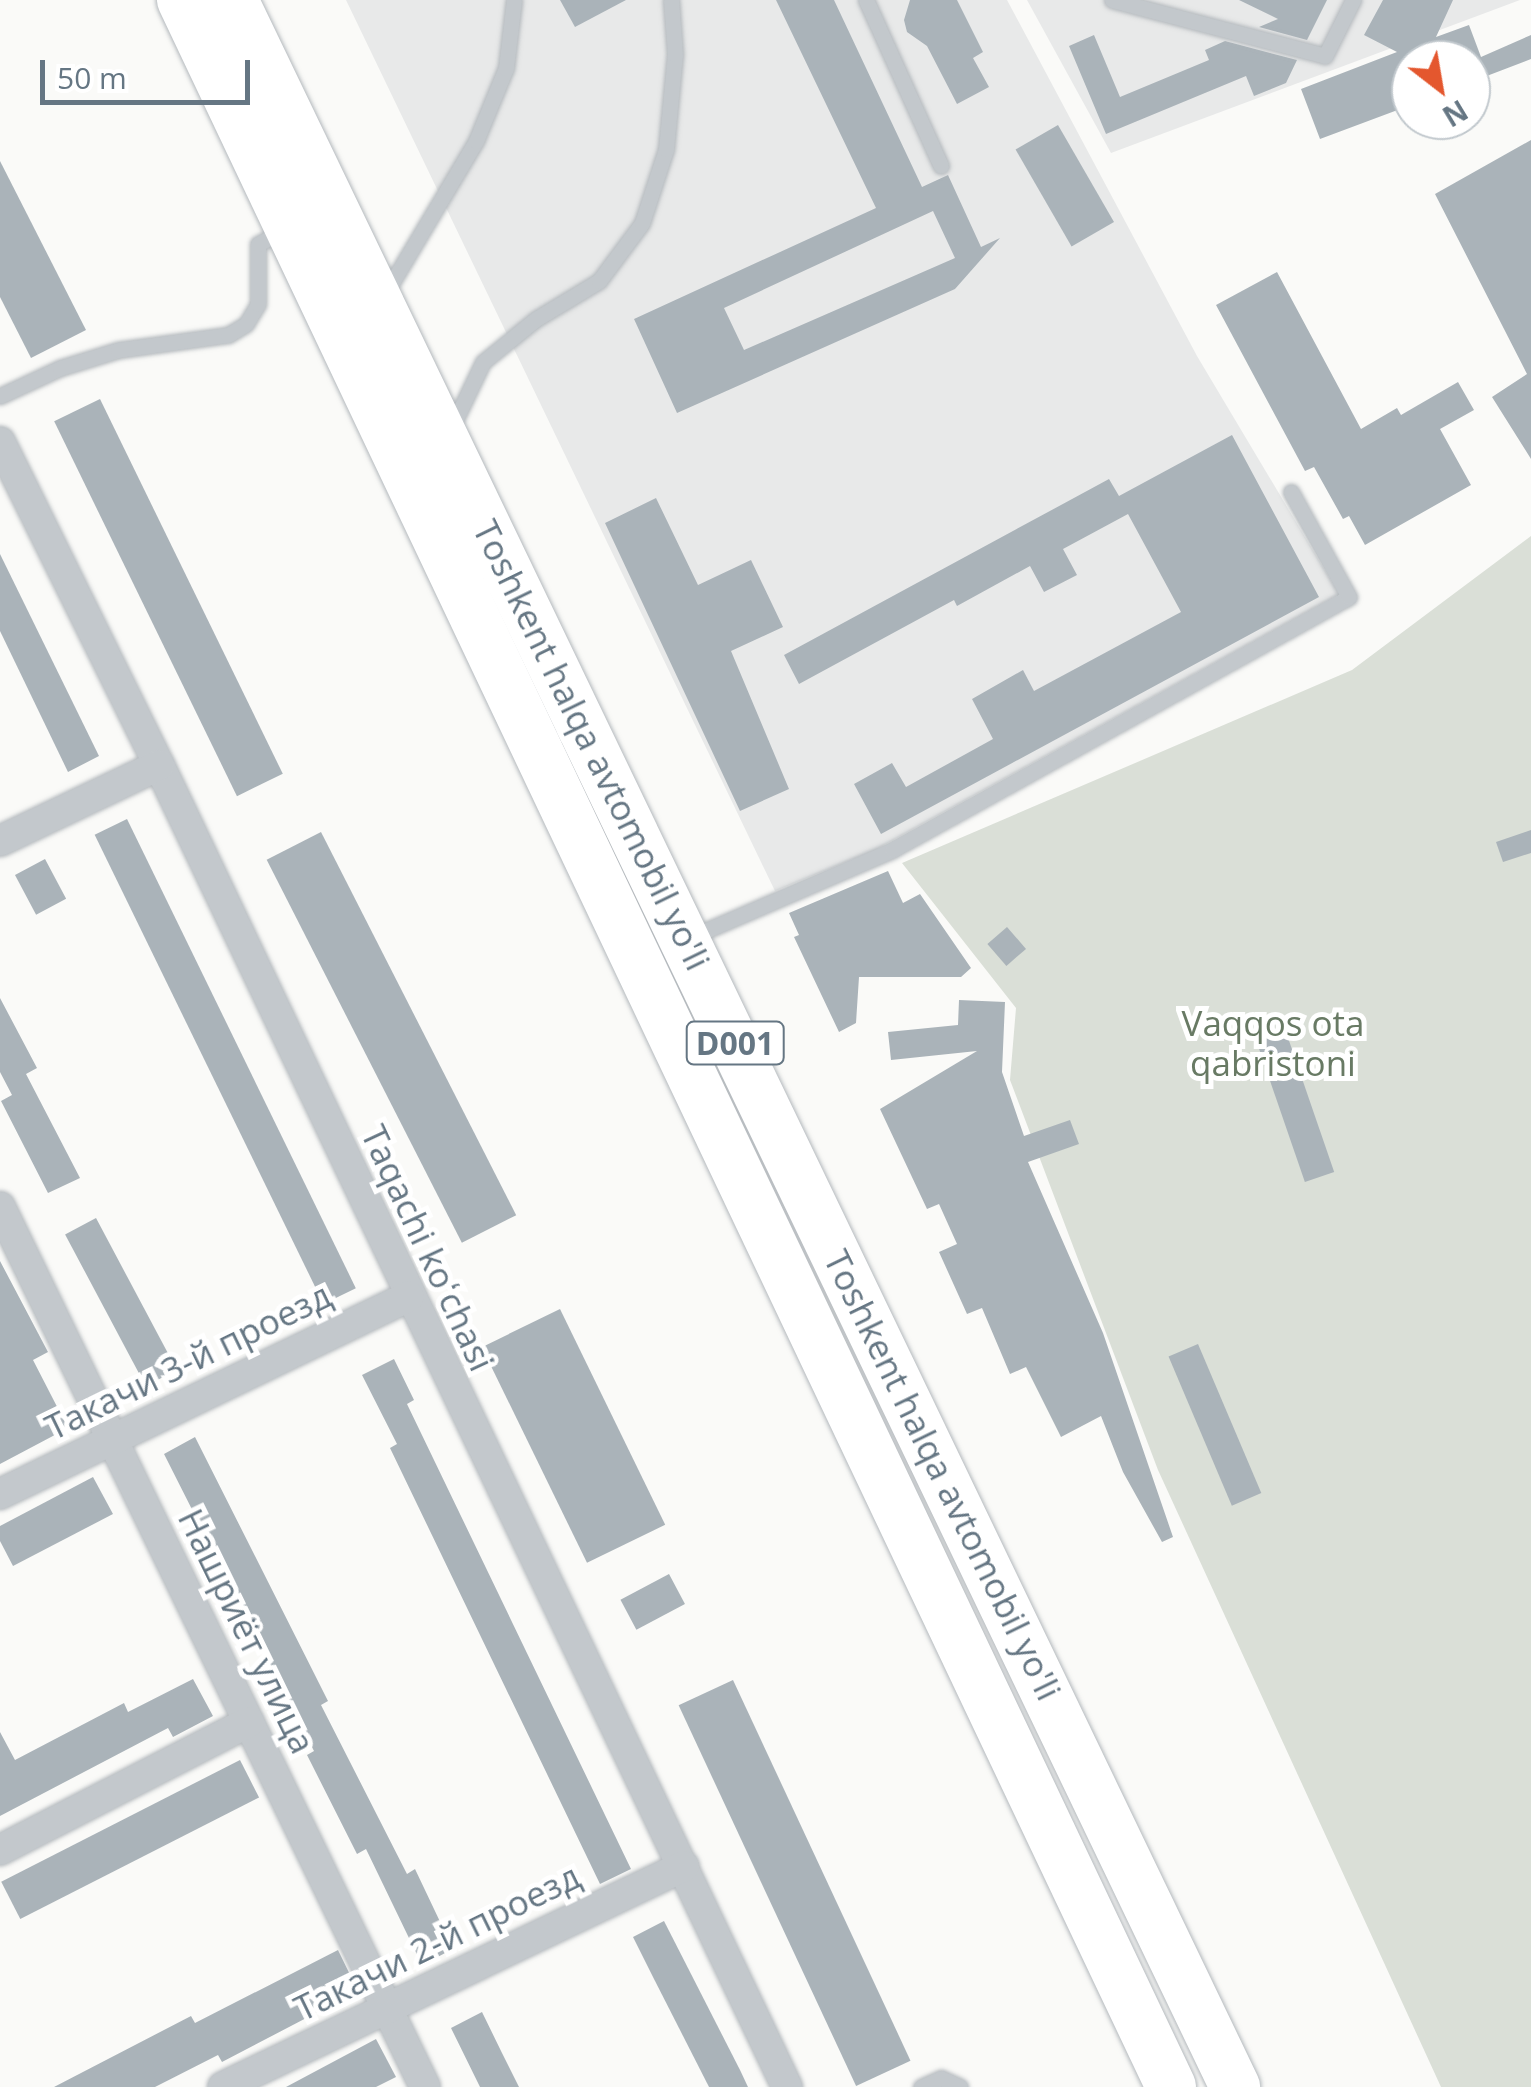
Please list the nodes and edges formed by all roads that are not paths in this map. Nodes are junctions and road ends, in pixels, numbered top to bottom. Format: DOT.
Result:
graph roads {
  1 [pos="182,0"];
  2 [pos="234,0"];
  3 [pos="514,0"];
  4 [pos="670,0"];
  5 [pos="866,0"];
  6 [pos="1112,0"];
  7 [pos="1353,0"];
  8 [pos="941,166"];
  9 [pos="290,226"];
  10 [pos="380,304"];
  11 [pos="0,396"];
  12 [pos="0,442"];
  13 [pos="446,442"];
  14 [pos="1291,492"];
  15 [pos="515,584"];
  16 [pos="470,606"];
  17 [pos="159,765"];
  18 [pos="0,841"];
  19 [pos="685,939"];
  20 [pos="0,1207"];
  21 [pos="409,1296"];
  22 [pos="113,1438"];
  23 [pos="0,1494"];
  24 [pos="249,1722"];
  25 [pos="0,1850"];
  26 [pos="684,1866"];
  27 [pos="385,2008"];
  28 [pos="1230,2084"];
  29 [pos="223,2087"];
  30 [pos="424,2087"];
  31 [pos="787,2087"];
  32 [pos="921,2087"];
  33 [pos="960,2087"];
  34 [pos="1172,2087"];
  1 -- 9 [label="highway, Toshkent halqa avtomobil yo'li / D001"];
  2 -- 10 [label="highway, Toshkent halqa avtomobil yo'li / D001"];
  3 -- 10 [label="lane"];
  4 -- 13 [label="lane"];
  5 -- 8 [label="lane"];
  6 -- 7 [label="lane"];
  9 -- 11 [label="lane"];
  9 -- 16 [label="highway, Toshkent halqa avtomobil yo'li / D001"];
  10 -- 13 [label="highway, Toshkent halqa avtomobil yo'li / D001"];
  12 -- 17 [label="street, Taqachi koʻchasi"];
  13 -- 15 [label="highway, Toshkent halqa avtomobil yo'li / D001"];
  14 -- 19 [label="lane"];
  15 -- 16 [label="highway"];
  15 -- 19 [label="highway, Toshkent halqa avtomobil yo'li / D001"];
  16 -- 34 [label="highway, Toshkent halqa avtomobil yo'li / D001"];
  17 -- 18 [label="street"];
  17 -- 21 [label="street, Taqachi koʻchasi"];
  19 -- 28 [label="highway, Toshkent halqa avtomobil yo'li / D001"];
  20 -- 22 [label="street, Нашриёт улица"];
  21 -- 22 [label="street, Такачи 3-й проезд"];
  21 -- 26 [label="street, Taqachi koʻchasi"];
  22 -- 23 [label="street, Такачи 3-й проезд"];
  22 -- 24 [label="street, Нашриёт улица"];
  24 -- 25 [label="street"];
  24 -- 27 [label="street, Нашриёт улица"];
  26 -- 27 [label="street, Такачи 2-й проезд"];
  26 -- 31 [label="street, Taqachi koʻchasi"];
  27 -- 29 [label="street, Такачи 2-й проезд"];
  27 -- 30 [label="street, Нашриёт улица"];
  32 -- 33 [label="lane"];
}
